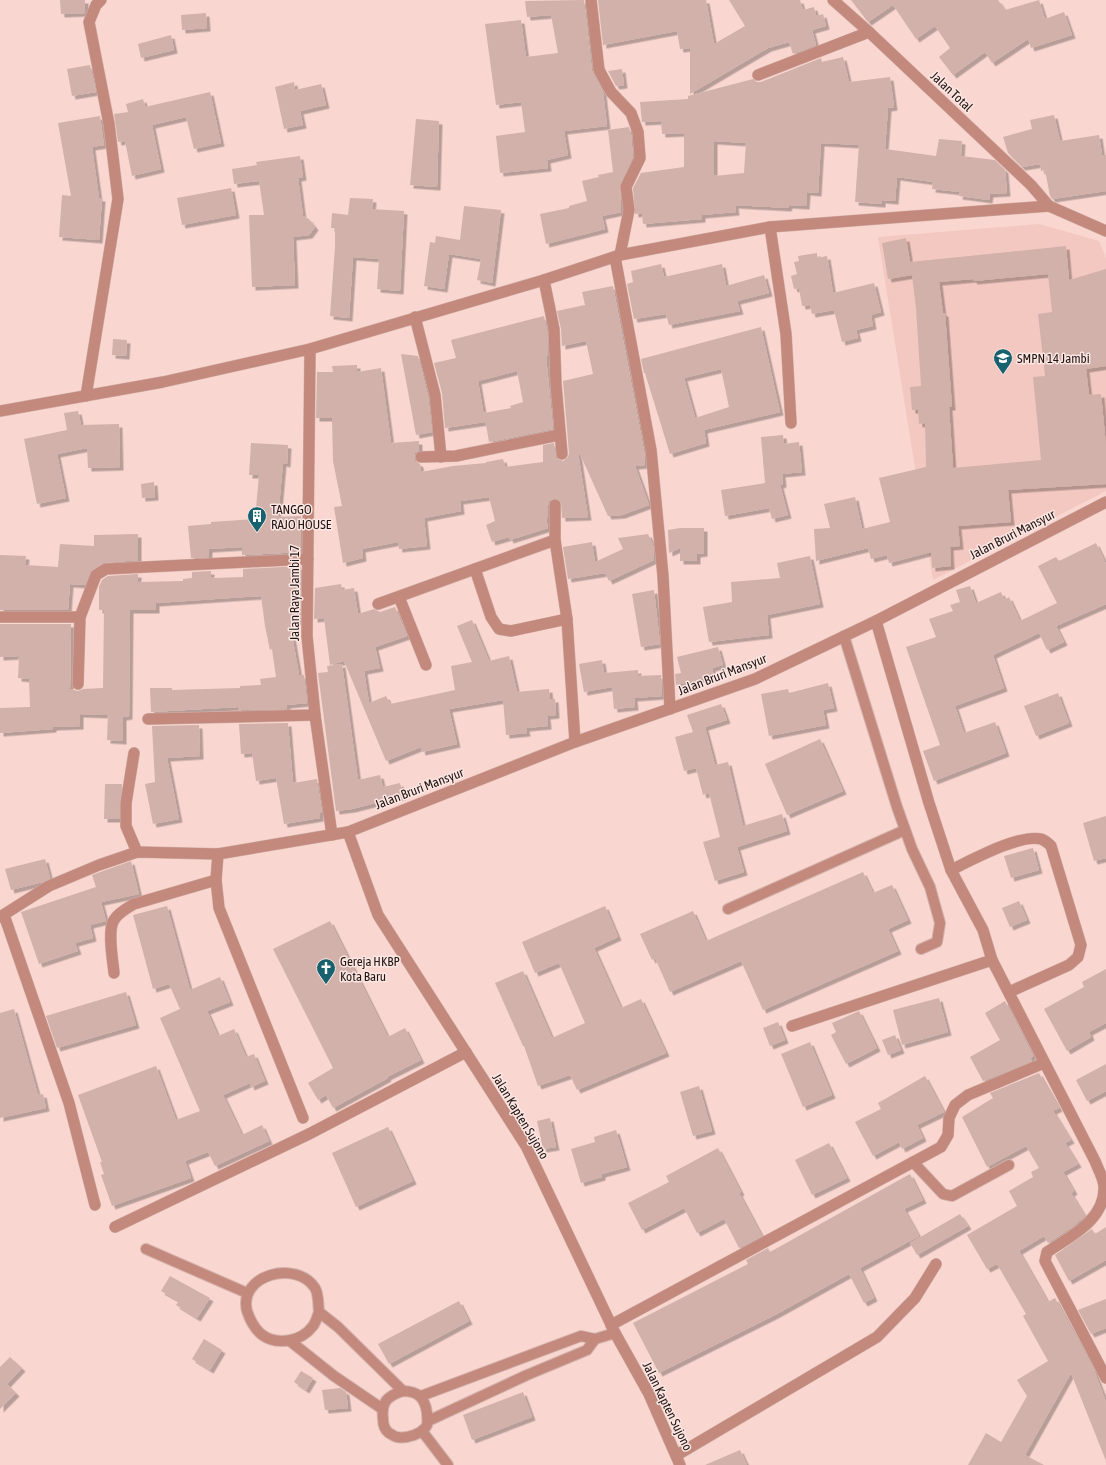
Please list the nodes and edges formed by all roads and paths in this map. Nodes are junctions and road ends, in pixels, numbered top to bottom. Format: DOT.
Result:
graph roads {
  1 [pos="101,0"];
  2 [pos="591,0"];
  3 [pos="835,1"];
  4 [pos="869,32"];
  5 [pos="758,75"];
  6 [pos="1049,206"];
  7 [pos="770,227"];
  8 [pos="1106,231"];
  9 [pos="618,256"];
  10 [pos="544,280"];
  11 [pos="415,317"];
  12 [pos="310,349"];
  13 [pos="86,396"];
  14 [pos="0,411"];
  15 [pos="792,423"];
  16 [pos="559,435"];
  17 [pos="562,454"];
  18 [pos="420,457"];
  19 [pos="442,457"];
  20 [pos="1106,502"];
  21 [pos="555,504"];
  22 [pos="555,540"];
  23 [pos="308,558"];
  24 [pos="475,569"];
  25 [pos="399,597"];
  26 [pos="378,604"];
  27 [pos="0,617"];
  28 [pos="80,617"];
  29 [pos="567,619"];
  30 [pos="876,621"];
  31 [pos="844,636"];
  32 [pos="426,665"];
  33 [pos="78,684"];
  34 [pos="670,709"];
  35 [pos="315,715"];
  36 [pos="148,719"];
  37 [pos="575,742"];
  38 [pos="134,753"];
  39 [pos="905,830"];
  40 [pos="348,832"];
  41 [pos="332,835"];
  42 [pos="137,852"];
  43 [pos="218,854"];
  44 [pos="951,870"];
  45 [pos="216,880"];
  46 [pos="728,908"];
  47 [pos="2,916"];
  48 [pos="921,949"];
  49 [pos="992,960"];
  50 [pos="114,973"];
  51 [pos="1009,992"];
  52 [pos="792,1026"];
  53 [pos="466,1052"];
  54 [pos="1044,1063"];
  55 [pos="303,1118"];
  56 [pos="913,1162"];
  57 [pos="1009,1165"];
  58 [pos="95,1205"];
  59 [pos="115,1227"];
  60 [pos="146,1249"];
  61 [pos="936,1264"];
  62 [pos="247,1293"];
  63 [pos="319,1312"];
  64 [pos="613,1329"];
  65 [pos="595,1339"];
  66 [pos="290,1341"];
  67 [pos="520,1360"];
  68 [pos="527,1375"];
  69 [pos="1106,1378"];
  70 [pos="403,1391"];
  71 [pos="421,1396"];
  72 [pos="382,1408"];
  73 [pos="428,1421"];
  74 [pos="422,1431"];
  75 [pos="679,1462"];
  76 [pos="448,1465"];
  1 -- 13 [label="street"];
  2 -- 9 [label="street"];
  3 -- 4 [label="street, Jalan Total"];
  4 -- 5 [label="street"];
  4 -- 6 [label="street, Jalan Total"];
  6 -- 7 [label="street"];
  6 -- 8 [label="street"];
  7 -- 9 [label="street"];
  7 -- 15 [label="street"];
  9 -- 10 [label="street"];
  9 -- 34 [label="street"];
  10 -- 11 [label="street"];
  10 -- 16 [label="street"];
  11 -- 12 [label="street"];
  11 -- 19 [label="street"];
  12 -- 13 [label="street"];
  12 -- 23 [label="street, Jalan Raya Jambi 17"];
  13 -- 14 [label="street"];
  16 -- 17 [label="street"];
  16 -- 19 [label="street"];
  18 -- 19 [label="street"];
  20 -- 30 [label="street, Jalan Bruri Mansyur"];
  21 -- 22 [label="street"];
  22 -- 24 [label="street"];
  22 -- 29 [label="street"];
  23 -- 28 [label="street"];
  23 -- 35 [label="street, Jalan Raya Jambi 17"];
  24 -- 25 [label="street"];
  24 -- 29 [label="street"];
  25 -- 26 [label="street"];
  25 -- 32 [label="street"];
  27 -- 28 [label="street"];
  28 -- 33 [label="street"];
  29 -- 37 [label="street"];
  30 -- 31 [label="street, Jalan Bruri Mansyur"];
  30 -- 44 [label="street"];
  31 -- 34 [label="street, Jalan Bruri Mansyur"];
  31 -- 39 [label="lane"];
  34 -- 37 [label="street, Jalan Bruri Mansyur"];
  35 -- 36 [label="street"];
  35 -- 41 [label="street, Jalan Raya Jambi 17"];
  37 -- 40 [label="street, Jalan Bruri Mansyur"];
  38 -- 42 [label="street"];
  39 -- 46 [label="lane"];
  39 -- 48 [label="lane"];
  40 -- 41 [label="street, Jalan Bruri Mansyur"];
  40 -- 53 [label="street, Jalan Kapten Sujono"];
  41 -- 43 [label="street, Jalan Bruri Mansyur"];
  42 -- 43 [label="street, Jalan Bruri Mansyur"];
  42 -- 47 [label="street"];
  43 -- 45 [label="street"];
  44 -- 49 [label="street"];
  44 -- 51 [label="street"];
  45 -- 50 [label="street"];
  45 -- 55 [label="street"];
  47 -- 58 [label="street"];
  49 -- 51 [label="street"];
  49 -- 52 [label="street"];
  51 -- 54 [label="street"];
  53 -- 59 [label="street"];
  53 -- 64 [label="street, Jalan Kapten Sujono"];
  54 -- 56 [label="street"];
  54 -- 69 [label="street"];
  56 -- 57 [label="lane"];
  56 -- 64 [label="street"];
  60 -- 62 [label="lane"];
  61 -- 75 [label="street"];
  62 -- 63 [label="lane"];
  62 -- 66 [label="lane"];
  63 -- 66 [label="lane"];
  63 -- 70 [label="lane"];
  64 -- 65 [label="lane"];
  64 -- 75 [label="street, Jalan Kapten Sujono"];
  65 -- 67 [label="lane"];
  65 -- 68 [label="lane"];
  66 -- 72 [label="lane"];
  67 -- 68 [label="lane"];
  67 -- 71 [label="lane"];
  68 -- 73 [label="lane"];
  70 -- 71 [label="lane"];
  70 -- 72 [label="lane"];
  71 -- 73 [label="lane"];
  72 -- 74 [label="lane"];
  73 -- 74 [label="lane"];
  74 -- 76 [label="lane"];
}
